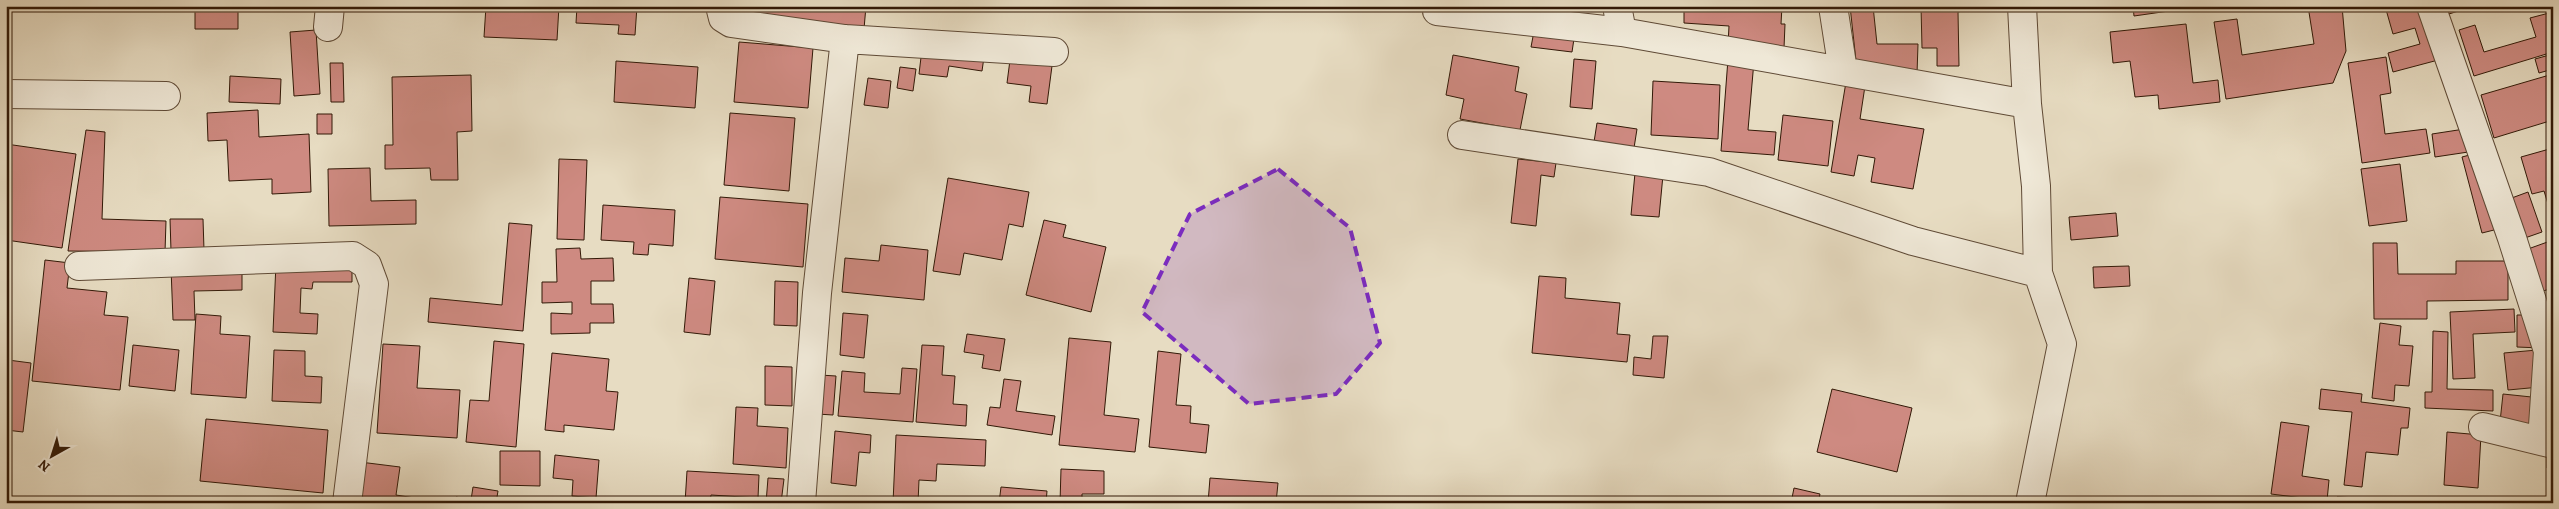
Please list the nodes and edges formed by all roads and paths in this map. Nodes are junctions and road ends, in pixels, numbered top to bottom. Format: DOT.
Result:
graph roads {
  1 [pos="720,6"];
  2 [pos="1833,6"];
  3 [pos="2022,6"];
  4 [pos="2432,6"];
  5 [pos="1437,11"];
  6 [pos="1620,19"];
  7 [pos="845,38"];
  8 [pos="1054,52"];
  9 [pos="1843,71"];
  10 [pos="6,94"];
  11 [pos="166,96"];
  12 [pos="2027,104"];
  13 [pos="1462,135"];
  14 [pos="79,266"];
  15 [pos="2038,273"];
  16 [pos="2483,427"];
  17 [pos="2547,442"];
  18 [pos="347,503"];
  19 [pos="801,503"];
  20 [pos="2030,503"];
  1 -- 7 [label="street"];
  2 -- 9 [label="street"];
  3 -- 12 [label="street"];
  4 -- 17 [label="street"];
  5 -- 6 [label="street"];
  6 -- 9 [label="street"];
  7 -- 8 [label="street"];
  7 -- 19 [label="street"];
  9 -- 12 [label="street"];
  10 -- 11 [label="street"];
  12 -- 15 [label="street"];
  13 -- 15 [label="street"];
  14 -- 18 [label="street"];
  15 -- 20 [label="street"];
  16 -- 17 [label="street"];
}
